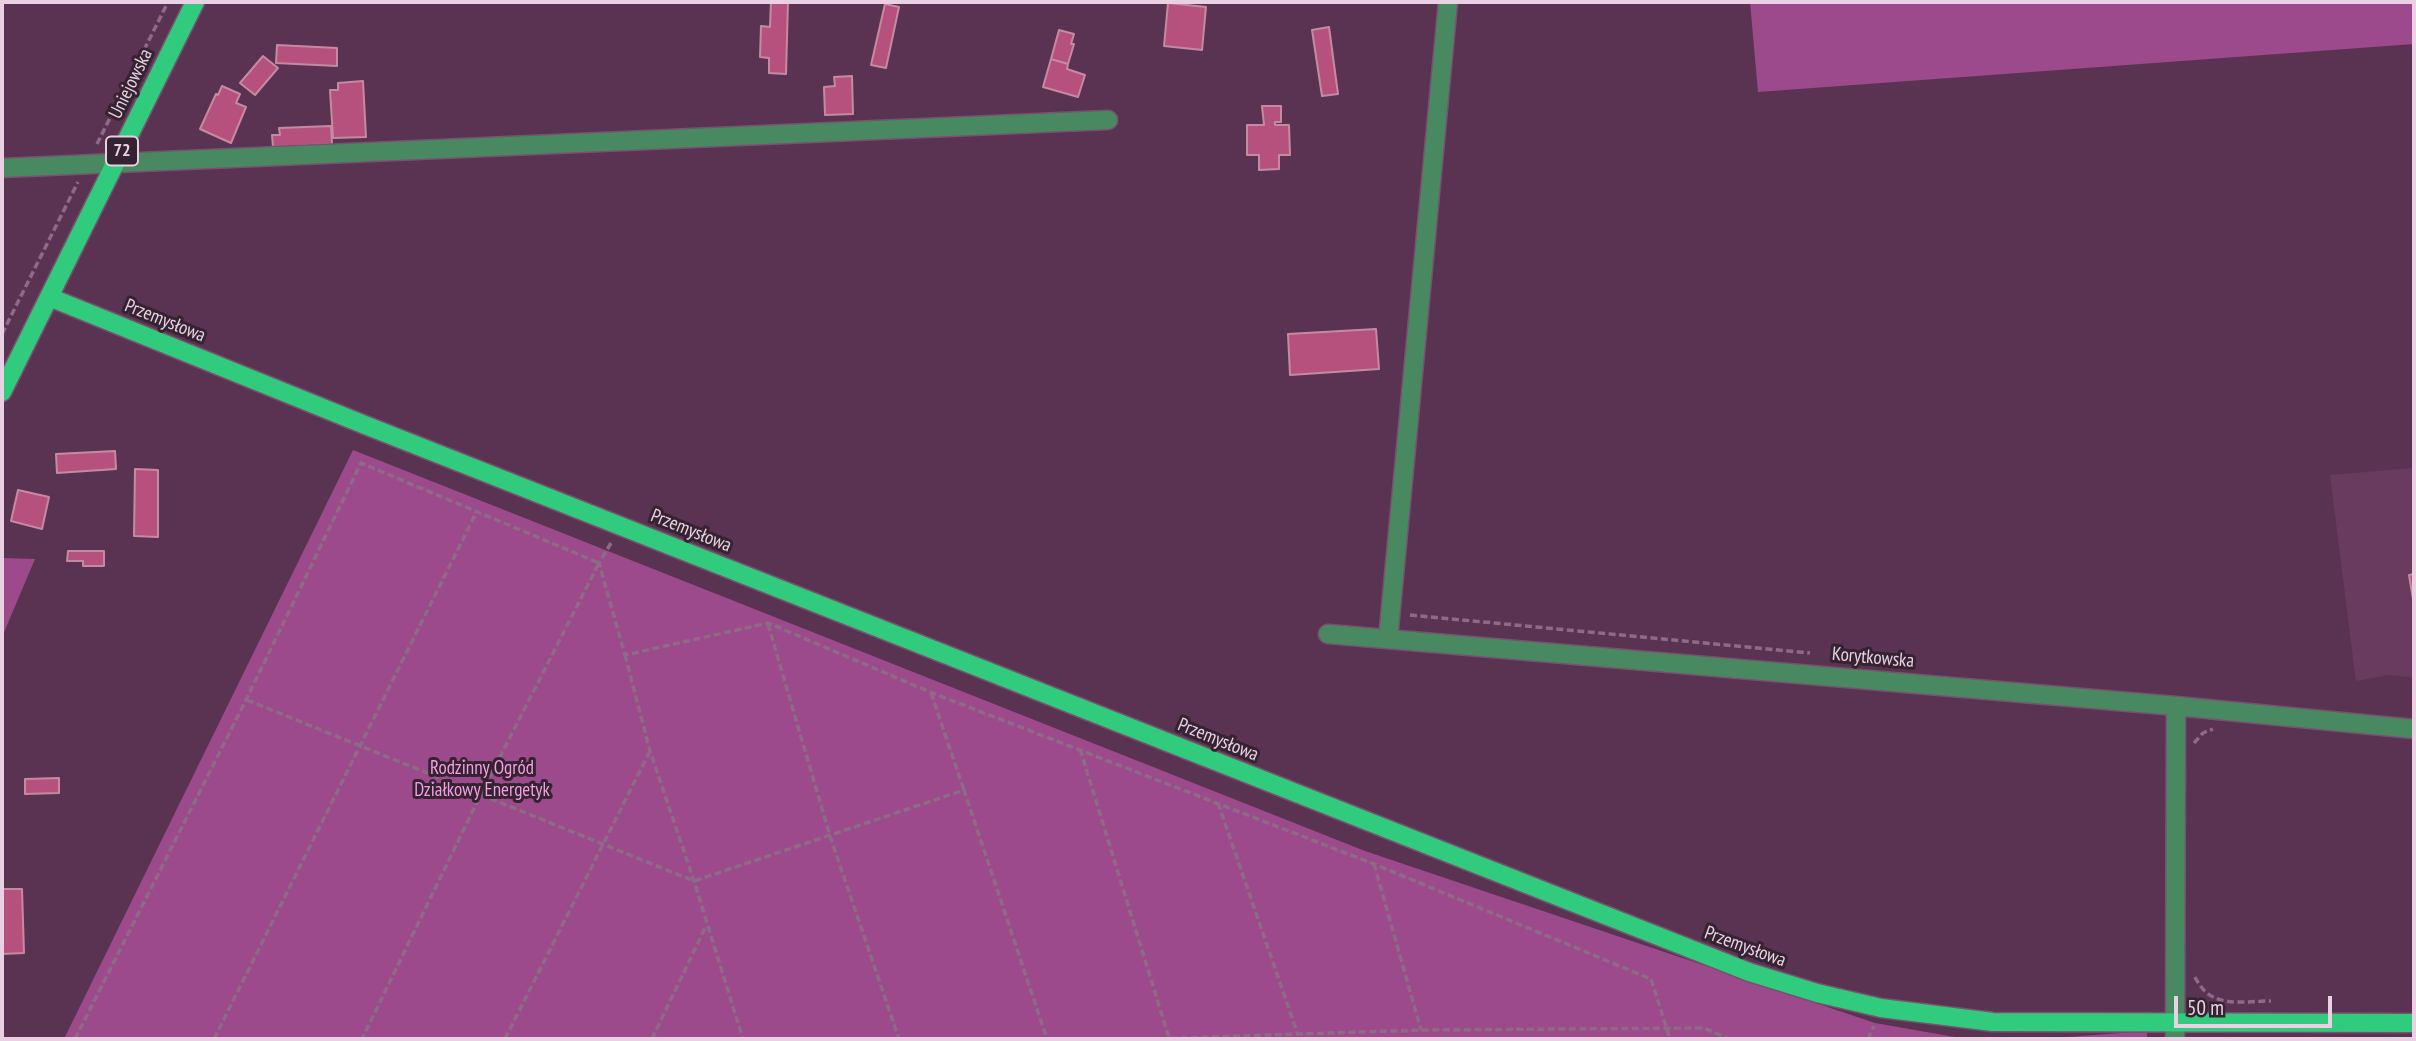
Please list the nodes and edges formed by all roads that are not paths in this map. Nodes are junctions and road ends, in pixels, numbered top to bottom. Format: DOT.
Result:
graph roads {
  1 [pos="195,2"];
  2 [pos="1448,2"];
  3 [pos="1108,120"];
  4 [pos="116,163"];
  5 [pos="2,167"];
  6 [pos="49,297"];
  7 [pos="2,392"];
  8 [pos="1328,634"];
  9 [pos="1388,639"];
  10 [pos="2176,706"];
  11 [pos="2414,729"];
  12 [pos="2414,1023"];
  13 [pos="2175,1030"];
  1 -- 4 [label="main road, Uniejowska / 72"];
  2 -- 9 [label="street"];
  3 -- 4 [label="street"];
  4 -- 5 [label="street"];
  4 -- 6 [label="main road, Uniejowska / 72"];
  6 -- 7 [label="main road, 72"];
  6 -- 13 [label="main road, Przemysłowa"];
  8 -- 9 [label="street, Korytkowska"];
  9 -- 10 [label="street, Korytkowska"];
  10 -- 11 [label="street, Korytkowska"];
  10 -- 13 [label="street"];
  12 -- 13 [label="main road, Przemysłowa"];
}
